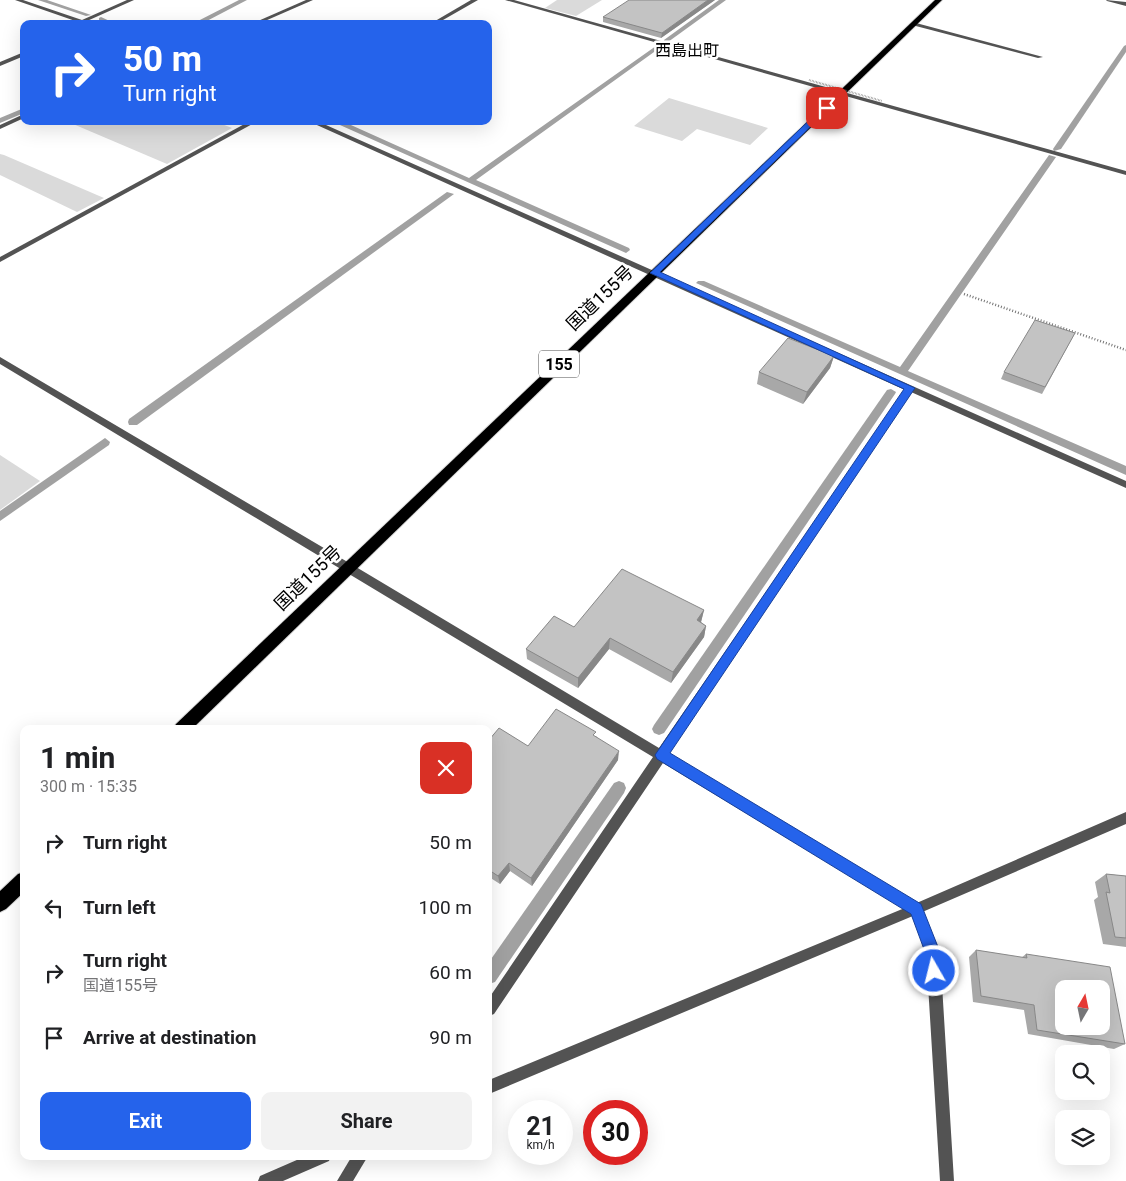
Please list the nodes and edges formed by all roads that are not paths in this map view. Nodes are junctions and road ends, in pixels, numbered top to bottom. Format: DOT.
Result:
graph roads {
  1 [pos="18,0"];
  2 [pos="131,0"];
  3 [pos="310,0"];
  4 [pos="474,0"];
  5 [pos="508,0"];
  6 [pos="939,0"];
  7 [pos="1109,0"];
  8 [pos="1126,4"];
  9 [pos="81,20"];
  10 [pos="86,20"];
  11 [pos="262,20"];
  12 [pos="439,20"];
  13 [pos="914,24"];
  14 [pos="20,56"];
  15 [pos="1040,57"];
  16 [pos="0,64"];
  17 [pos="841,94"];
  18 [pos="20,118"];
  19 [pos="248,125"];
  20 [pos="320,125"];
  21 [pos="0,127"];
  22 [pos="1126,173"];
  23 [pos="0,260"];
  24 [pos="654,273"];
  25 [pos="0,360"];
  26 [pos="910,388"];
  27 [pos="1126,485"];
  28 [pos="348,567"];
  29 [pos="185,725"];
  30 [pos="661,755"];
  31 [pos="1126,818"];
  32 [pos="20,884"];
  33 [pos="0,903"];
  34 [pos="916,909"];
  35 [pos="492,1005"];
  36 [pos="492,1086"];
  37 [pos="314,1160"];
  38 [pos="358,1160"];
  39 [pos="264,1181"];
  40 [pos="344,1181"];
  41 [pos="947,1181"];
  1 -- 9 [label="street"];
  2 -- 10 [label="street"];
  3 -- 11 [label="street"];
  4 -- 12 [label="street"];
  5 -- 17 [label="street"];
  6 -- 13 [label="highway, 国道155号 / 155"];
  7 -- 8 [label="street"];
  13 -- 15 [label="street"];
  13 -- 17 [label="highway, 国道155号 / 155"];
  14 -- 16 [label="street"];
  17 -- 22 [label="street"];
  17 -- 24 [label="highway, 国道155号 / 155"];
  18 -- 21 [label="street"];
  19 -- 23 [label="street"];
  20 -- 24 [label="street"];
  24 -- 26 [label="street"];
  24 -- 28 [label="highway, 国道155号 / 155"];
  25 -- 28 [label="street"];
  26 -- 27 [label="street"];
  26 -- 30 [label="street"];
  28 -- 29 [label="highway, 国道155号 / 155"];
  28 -- 30 [label="street"];
  30 -- 34 [label="street"];
  30 -- 35 [label="street"];
  31 -- 34 [label="street"];
  32 -- 33 [label="highway"];
  34 -- 36 [label="street"];
  34 -- 41 [label="street"];
  37 -- 39 [label="street"];
  38 -- 40 [label="street"];
}
